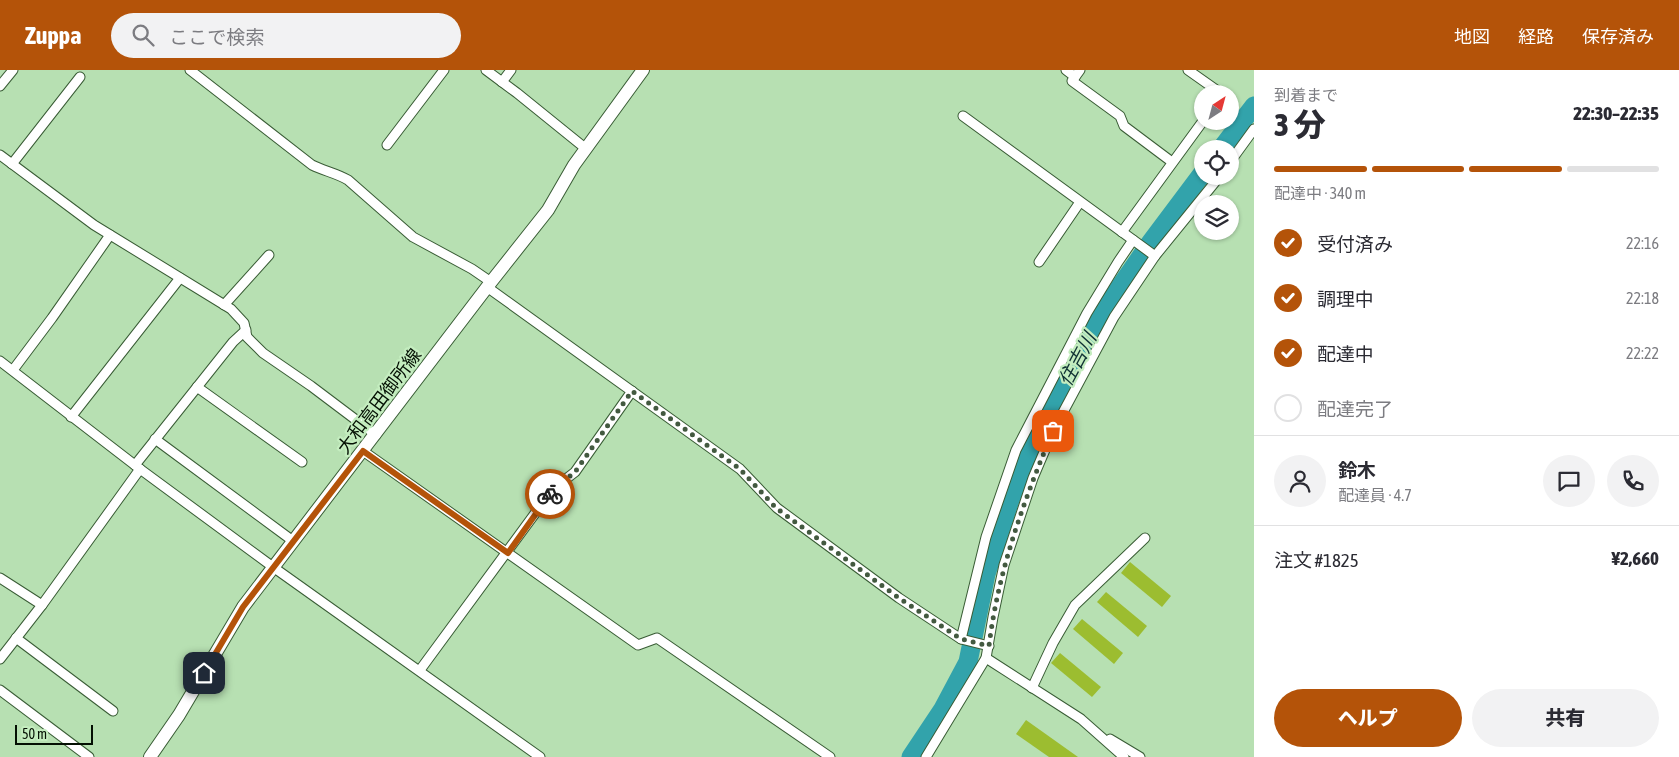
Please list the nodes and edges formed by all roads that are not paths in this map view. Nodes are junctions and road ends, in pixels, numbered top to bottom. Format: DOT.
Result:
graph roads {
  1 [pos="13,70"];
  2 [pos="190,70"];
  3 [pos="444,70"];
  4 [pos="486,70"];
  5 [pos="511,70"];
  6 [pos="643,70"];
  7 [pos="1066,70"];
  8 [pos="1188,70"];
  9 [pos="1077,73"];
  10 [pos="80,77"];
  11 [pos="502,82"];
  12 [pos="1209,85"];
  13 [pos="0,86"];
  14 [pos="963,116"];
  15 [pos="1254,129"];
  16 [pos="1196,130"];
  17 [pos="387,145"];
  18 [pos="585,148"];
  19 [pos="1239,150"];
  20 [pos="0,155"];
  21 [pos="1172,162"];
  22 [pos="12,164"];
  23 [pos="1213,185"];
  24 [pos="1080,202"];
  25 [pos="1122,232"];
  26 [pos="110,235"];
  27 [pos="1133,240"];
  28 [pos="269,255"];
  29 [pos="1155,256"];
  30 [pos="1039,262"];
  31 [pos="180,278"];
  32 [pos="489,285"];
  33 [pos="224,305"];
  34 [pos="246,330"];
  35 [pos="0,361"];
  36 [pos="13,370"];
  37 [pos="197,386"];
  38 [pos="632,391"];
  39 [pos="71,417"];
  40 [pos="376,435"];
  41 [pos="156,439"];
  42 [pos="363,451"];
  43 [pos="302,462"];
  44 [pos="137,467"];
  45 [pos="1145,538"];
  46 [pos="293,541"];
  47 [pos="508,553"];
  48 [pos="273,567"];
  49 [pos="0,578"];
  50 [pos="42,604"];
  51 [pos="16,638"];
  52 [pos="961,639"];
  53 [pos="989,646"];
  54 [pos="986,658"];
  55 [pos="0,659"];
  56 [pos="420,670"];
  57 [pos="1032,688"];
  58 [pos="0,690"];
  59 [pos="112,711"];
  60 [pos="1094,730"];
  61 [pos="89,757"];
  62 [pos="150,757"];
  63 [pos="540,757"];
  64 [pos="830,757"];
  65 [pos="926,757"];
  66 [pos="1124,757"];
  67 [pos="1140,757"];
  1 -- 13 [label="street"];
  2 -- 32 [label="street"];
  3 -- 17 [label="street"];
  4 -- 11 [label="street"];
  5 -- 11 [label="street"];
  6 -- 18 [label="main road, 大和高田御所線"];
  7 -- 9 [label="street"];
  8 -- 12 [label="street"];
  9 -- 21 [label="street"];
  10 -- 22 [label="street"];
  11 -- 18 [label="street"];
  14 -- 24 [label="street"];
  15 -- 19 [label="street"];
  16 -- 21 [label="street"];
  18 -- 32 [label="main road, 大和高田御所線"];
  20 -- 22 [label="street"];
  21 -- 25 [label="street"];
  22 -- 26 [label="street"];
  23 -- 29 [label="street"];
  24 -- 25 [label="street"];
  24 -- 30 [label="street"];
  25 -- 27 [label="street"];
  26 -- 31 [label="street"];
  26 -- 36 [label="street"];
  27 -- 29 [label="street"];
  27 -- 52 [label="street"];
  28 -- 33 [label="street"];
  29 -- 53 [label="street"];
  31 -- 33 [label="street"];
  31 -- 39 [label="street"];
  32 -- 38 [label="street"];
  32 -- 40 [label="main road, 大和高田御所線"];
  33 -- 34 [label="street"];
  34 -- 37 [label="street"];
  34 -- 40 [label="street"];
  35 -- 36 [label="street"];
  36 -- 39 [label="street"];
  37 -- 41 [label="street"];
  37 -- 43 [label="street"];
  38 -- 47 [label="street"];
  38 -- 52 [label="street"];
  39 -- 44 [label="street"];
  40 -- 42 [label="main road, 大和高田御所線"];
  41 -- 44 [label="street"];
  41 -- 46 [label="street"];
  42 -- 46 [label="main road, 大和高田御所線"];
  42 -- 47 [label="street"];
  44 -- 48 [label="street"];
  44 -- 50 [label="street"];
  45 -- 57 [label="street"];
  46 -- 48 [label="main road, 大和高田御所線"];
  47 -- 56 [label="street"];
  47 -- 64 [label="street"];
  48 -- 56 [label="street"];
  48 -- 62 [label="main road, 大和高田御所線"];
  49 -- 50 [label="street"];
  50 -- 51 [label="street"];
  51 -- 55 [label="street"];
  51 -- 59 [label="street"];
  52 -- 53 [label="street"];
  53 -- 54 [label="street"];
  54 -- 57 [label="street"];
  54 -- 65 [label="street"];
  56 -- 63 [label="street"];
  57 -- 60 [label="street"];
  58 -- 61 [label="street"];
  60 -- 66 [label="street"];
  60 -- 67 [label="street"];
}
